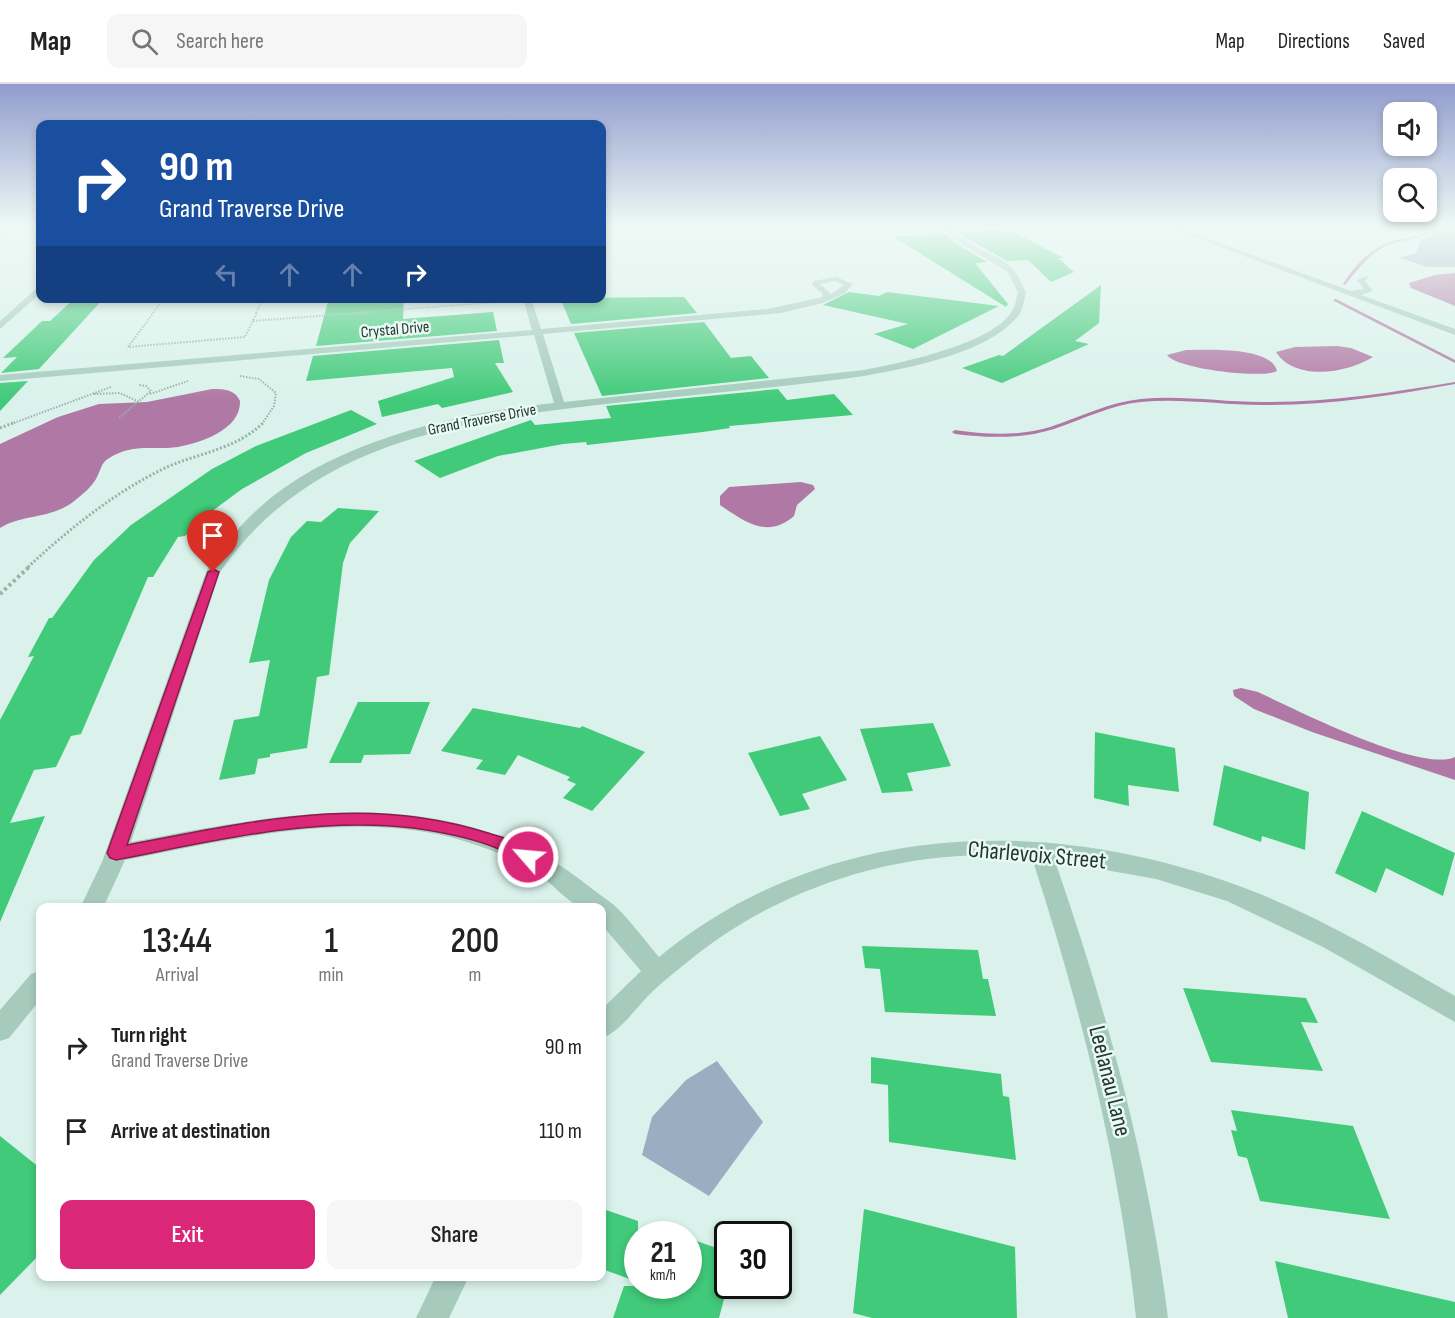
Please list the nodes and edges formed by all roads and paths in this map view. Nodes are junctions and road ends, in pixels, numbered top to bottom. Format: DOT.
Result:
graph roads {
  1 [pos="1020,286"];
  2 [pos="1326,286"];
  3 [pos="1365,286"];
  4 [pos="36,294"];
  5 [pos="1349,294"];
  6 [pos="827,297"];
  7 [pos="160,303"];
  8 [pos="261,303"];
  9 [pos="478,303"];
  10 [pos="529,303"];
  11 [pos="253,321"];
  12 [pos="0,326"];
  13 [pos="539,332"];
  14 [pos="1455,332"];
  15 [pos="233,376"];
  16 [pos="0,378"];
  17 [pos="198,379"];
  18 [pos="193,380"];
  19 [pos="168,382"];
  20 [pos="149,383"];
  21 [pos="118,386"];
  22 [pos="149,394"];
  23 [pos="85,395"];
  24 [pos="139,402"];
  25 [pos="560,406"];
  26 [pos="119,418"];
  27 [pos="0,428"];
  28 [pos="0,594"];
  29 [pos="1041,851"];
  30 [pos="116,853"];
  31 [pos="94,903"];
  32 [pos="595,903"];
  33 [pos="606,915"];
  34 [pos="656,971"];
  35 [pos="36,987"];
  36 [pos="1455,1010"];
  37 [pos="606,1022"];
  38 [pos="0,1029"];
  39 [pos="450,1281"];
  40 [pos="432,1318"];
  41 [pos="1152,1318"];
  1 -- 25 [label="street, Grand Traverse Drive"];
  2 -- 5 [label="street"];
  3 -- 5 [label="street"];
  4 -- 12 [label="street"];
  5 -- 14 [label="street"];
  6 -- 13 [label="street, Crystal Drive"];
  7 -- 11 [label="path"];
  8 -- 11 [label="path"];
  9 -- 11 [label="path"];
  10 -- 13 [label="street"];
  13 -- 16 [label="street, Crystal Drive"];
  13 -- 25 [label="street"];
  15 -- 28 [label="path"];
  17 -- 19 [label="path"];
  18 -- 22 [label="path"];
  20 -- 22 [label="path"];
  21 -- 23 [label="path"];
  22 -- 24 [label="path"];
  23 -- 24 [label="path"];
  23 -- 27 [label="path"];
  24 -- 26 [label="path"];
  25 -- 30 [label="street, Grand Traverse Drive"];
  29 -- 34 [label="street, Charlevoix Street"];
  29 -- 36 [label="street, Charlevoix Street"];
  29 -- 41 [label="street, Leelanau Lane"];
  30 -- 31 [label="street, Grand Traverse Drive"];
  30 -- 32 [label="street"];
  33 -- 34 [label="street"];
  34 -- 37 [label="street, Charlevoix Street"];
  35 -- 38 [label="street"];
  39 -- 40 [label="street"];
}
